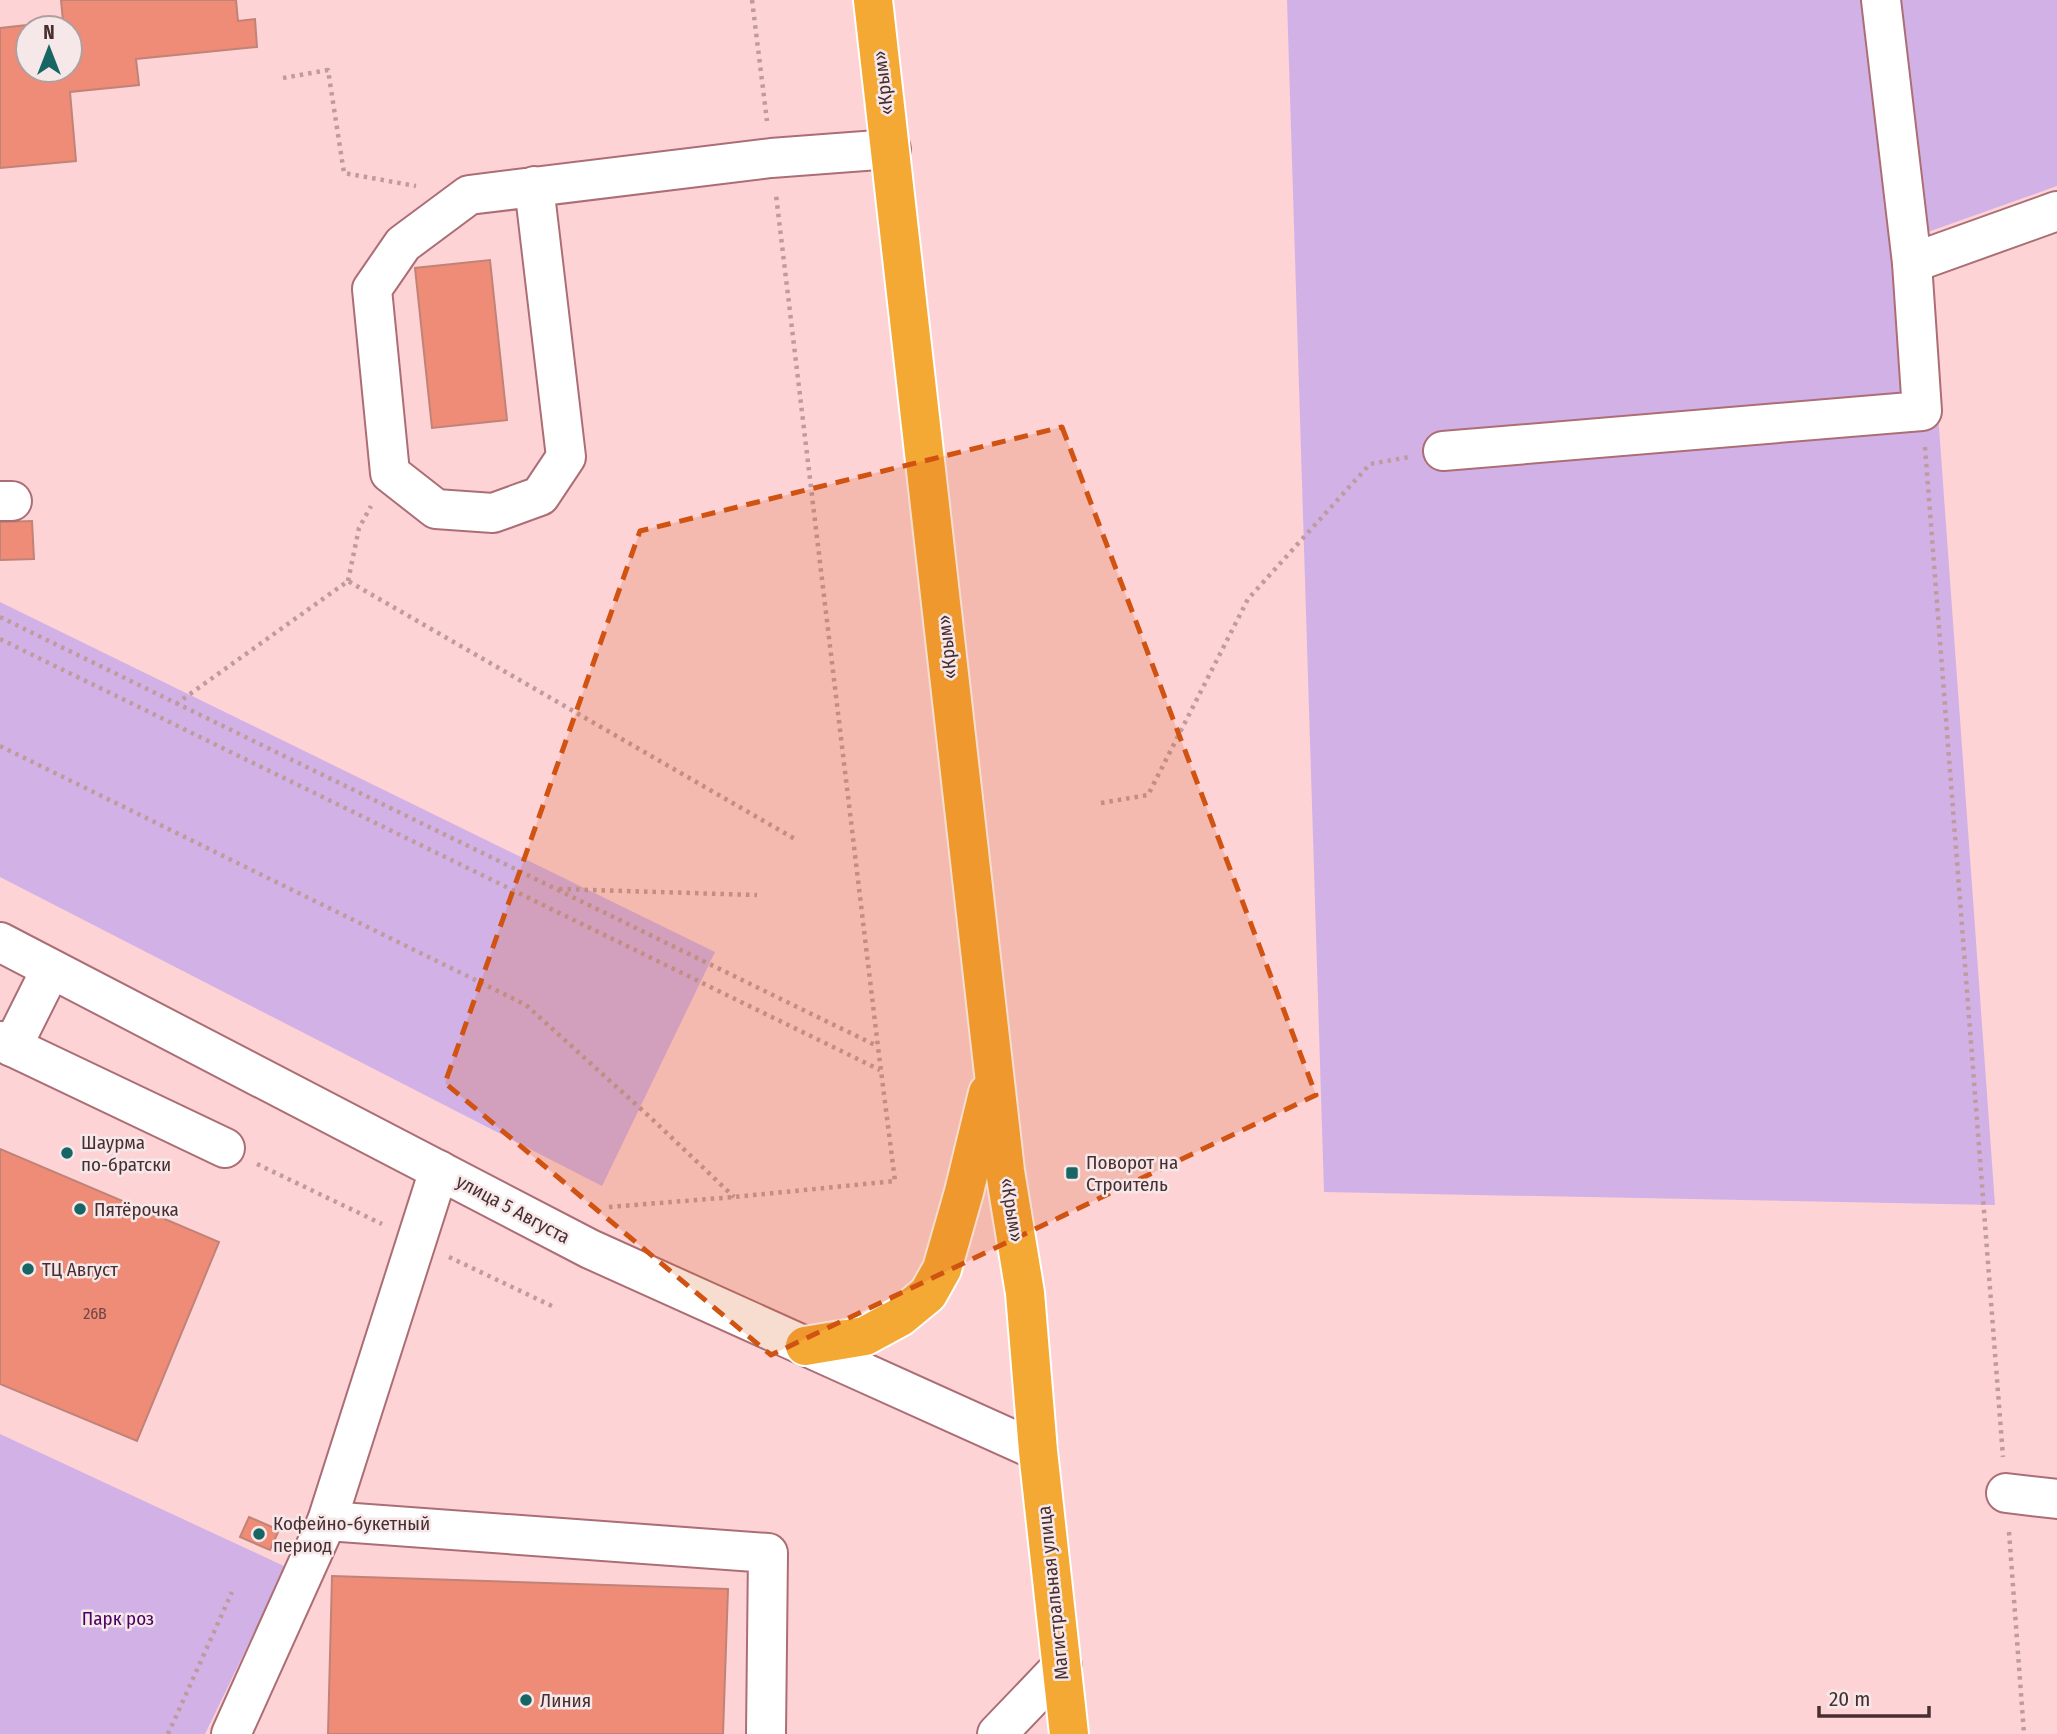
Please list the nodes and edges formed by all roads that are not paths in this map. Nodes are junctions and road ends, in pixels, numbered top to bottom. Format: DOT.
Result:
graph roads {
  1 [pos="873,0"];
  2 [pos="892,0"];
  3 [pos="1881,0"];
  4 [pos="891,149"];
  5 [pos="534,186"];
  6 [pos="2057,211"];
  7 [pos="1912,263"];
  8 [pos="1443,451"];
  9 [pos="0,942"];
  10 [pos="51,969"];
  11 [pos="6,1044"];
  12 [pos="995,1068"];
  13 [pos="225,1148"];
  14 [pos="439,1170"];
  15 [pos="1025,1293"];
  16 [pos="805,1346"];
  17 [pos="1038,1451"];
  18 [pos="2006,1493"];
  19 [pos="2057,1499"];
  20 [pos="327,1521"];
  21 [pos="1062,1666"];
  22 [pos="231,1734"];
  23 [pos="766,1734"];
  24 [pos="998,1734"];
  25 [pos="1069,1734"];
  1 -- 4 [label="highway, «Крым»"];
  2 -- 15 [label="highway, «Крым»"];
  3 -- 7 [label="street"];
  4 -- 5 [label="street"];
  4 -- 12 [label="highway, «Крым»"];
  5 -- 5 [label="street"];
  6 -- 7 [label="street"];
  7 -- 8 [label="street"];
  9 -- 10 [label="street, улица 5 Августа"];
  10 -- 11 [label="street"];
  10 -- 14 [label="street, улица 5 Августа"];
  11 -- 13 [label="street"];
  12 -- 15 [label="highway, «Крым»"];
  12 -- 16 [label="highway"];
  14 -- 16 [label="street, улица 5 Августа"];
  14 -- 20 [label="street"];
  15 -- 17 [label="highway, «Крым»"];
  16 -- 17 [label="street, улица 5 Августа"];
  17 -- 21 [label="highway, Магистральная улица"];
  18 -- 19 [label="street"];
  20 -- 22 [label="street"];
  20 -- 23 [label="street"];
  21 -- 24 [label="street"];
  21 -- 25 [label="highway, Магистральная улица"];
}
